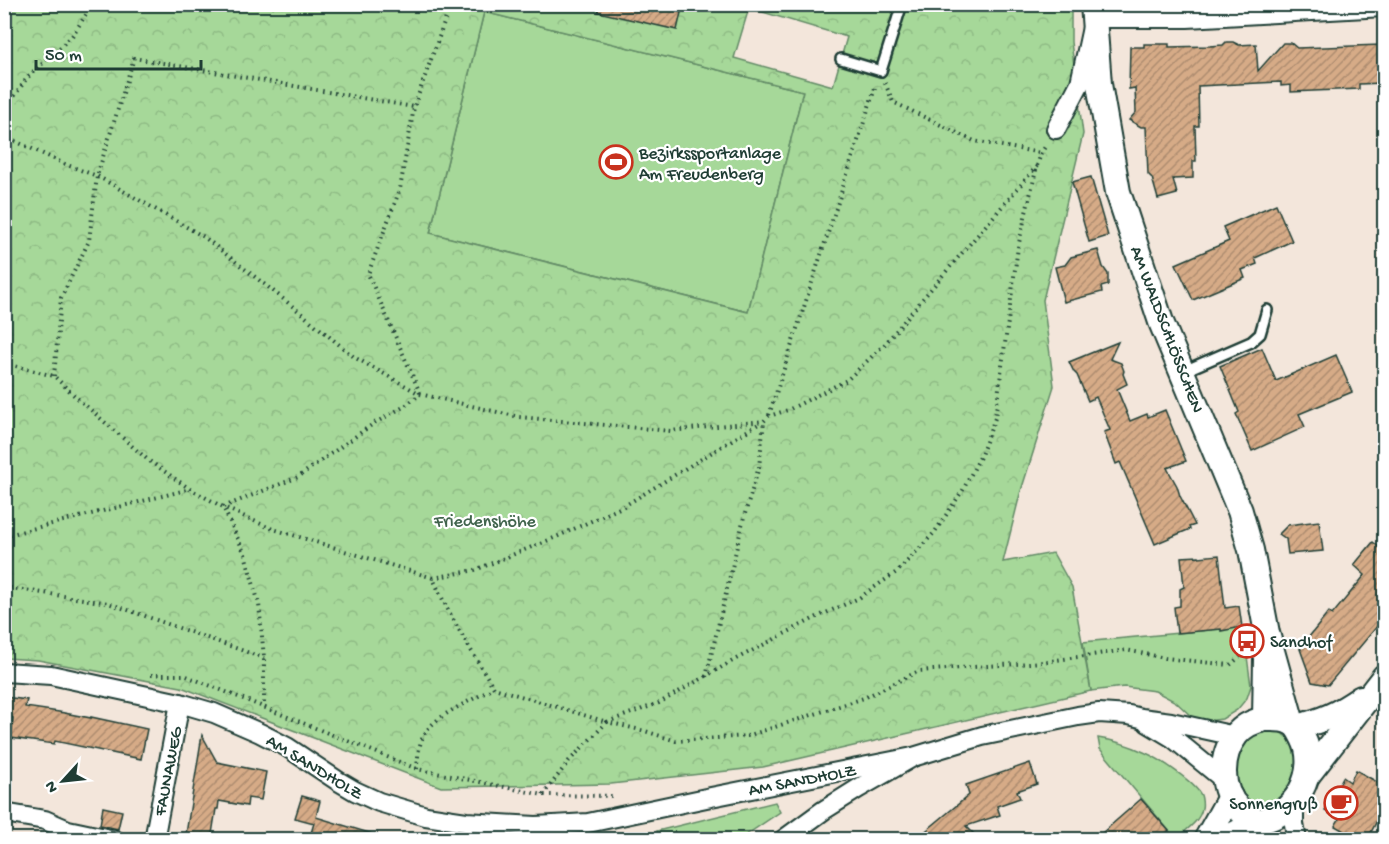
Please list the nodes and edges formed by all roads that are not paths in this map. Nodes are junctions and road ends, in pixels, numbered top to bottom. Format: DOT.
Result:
graph roads {
  1 [pos="902,4"];
  2 [pos="1384,7"];
  3 [pos="1093,11"];
  4 [pos="841,59"];
  5 [pos="1056,129"];
  6 [pos="1267,310"];
  7 [pos="1182,372"];
  8 [pos="1267,633"];
  9 [pos="4,672"];
  10 [pos="1379,684"];
  11 [pos="180,703"];
  12 [pos="1141,718"];
  13 [pos="1264,719"];
  14 [pos="1294,725"];
  15 [pos="1236,736"];
  16 [pos="913,758"];
  17 [pos="1307,776"];
  18 [pos="1226,788"];
  19 [pos="1294,801"];
  20 [pos="4,813"];
  21 [pos="1265,827"];
  22 [pos="116,840"];
  23 [pos="154,840"];
  24 [pos="783,840"];
  25 [pos="1206,840"];
  26 [pos="1223,840"];
  27 [pos="1297,840"];
  1 -- 4 [label="lane"];
  2 -- 3 [label="street"];
  3 -- 5 [label="street"];
  3 -- 7 [label="street, AM WALDSCHLÖSSCHEN"];
  6 -- 7 [label="lane"];
  7 -- 8 [label="street, AM WALDSCHLÖSSCHEN"];
  8 -- 13 [label="street, AM WALDSCHLÖSSCHEN"];
  8 -- 14 [label="street, AM WALDSCHLÖSSCHEN"];
  9 -- 11 [label="street, AM SANDHOLZ"];
  10 -- 14 [label="street"];
  10 -- 17 [label="street"];
  11 -- 16 [label="street, AM SANDHOLZ"];
  11 -- 23 [label="street, FAUNAWEG"];
  12 -- 15 [label="street"];
  12 -- 16 [label="street"];
  12 -- 18 [label="street"];
  13 -- 14 [label="street"];
  13 -- 15 [label="street"];
  14 -- 17 [label="street"];
  15 -- 18 [label="street"];
  16 -- 24 [label="street"];
  17 -- 19 [label="street"];
  18 -- 21 [label="street"];
  18 -- 25 [label="street"];
  19 -- 21 [label="street"];
  19 -- 27 [label="street"];
  20 -- 22 [label="street"];
  21 -- 26 [label="street"];
}
